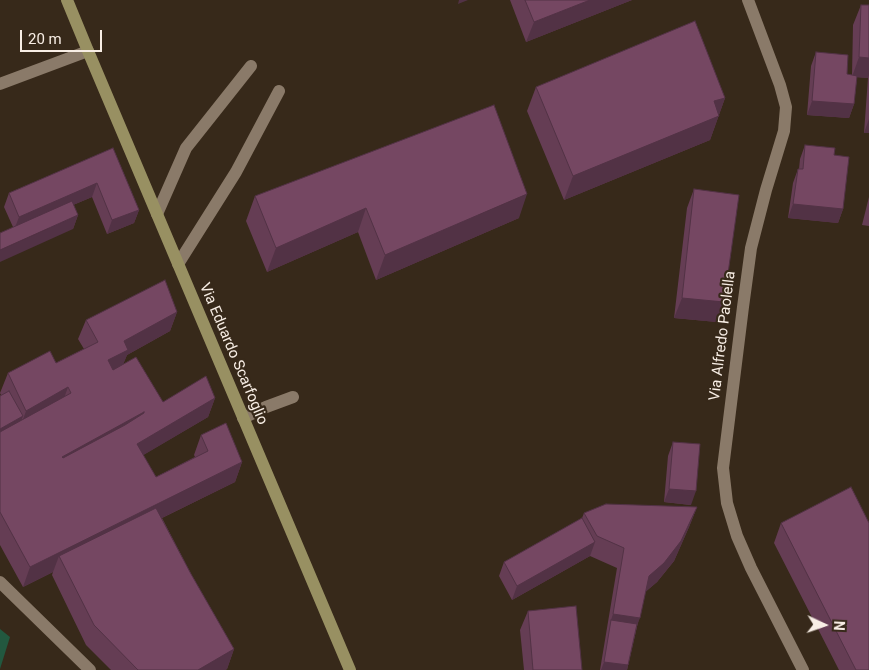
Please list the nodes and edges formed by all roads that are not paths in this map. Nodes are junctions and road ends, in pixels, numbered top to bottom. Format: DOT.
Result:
graph roads {
  1 [pos="67,0"];
  2 [pos="748,0"];
  3 [pos="88,51"];
  4 [pos="251,66"];
  5 [pos="0,84"];
  6 [pos="278,91"];
  7 [pos="157,214"];
  8 [pos="178,264"];
  9 [pos="294,397"];
  10 [pos="242,418"];
  11 [pos="0,582"];
  12 [pos="90,670"];
  13 [pos="350,670"];
  14 [pos="803,670"];
  1 -- 3 [label="street, Via Eduardo Scarfoglio"];
  2 -- 14 [label="street, Via Alfredo Paolella"];
  3 -- 5 [label="street"];
  3 -- 7 [label="street, Via Eduardo Scarfoglio"];
  4 -- 7 [label="street"];
  6 -- 8 [label="street"];
  7 -- 8 [label="street, Via Eduardo Scarfoglio"];
  8 -- 10 [label="street, Via Eduardo Scarfoglio"];
  9 -- 10 [label="street"];
  10 -- 13 [label="street, Via Eduardo Scarfoglio"];
  11 -- 12 [label="street"];
}
